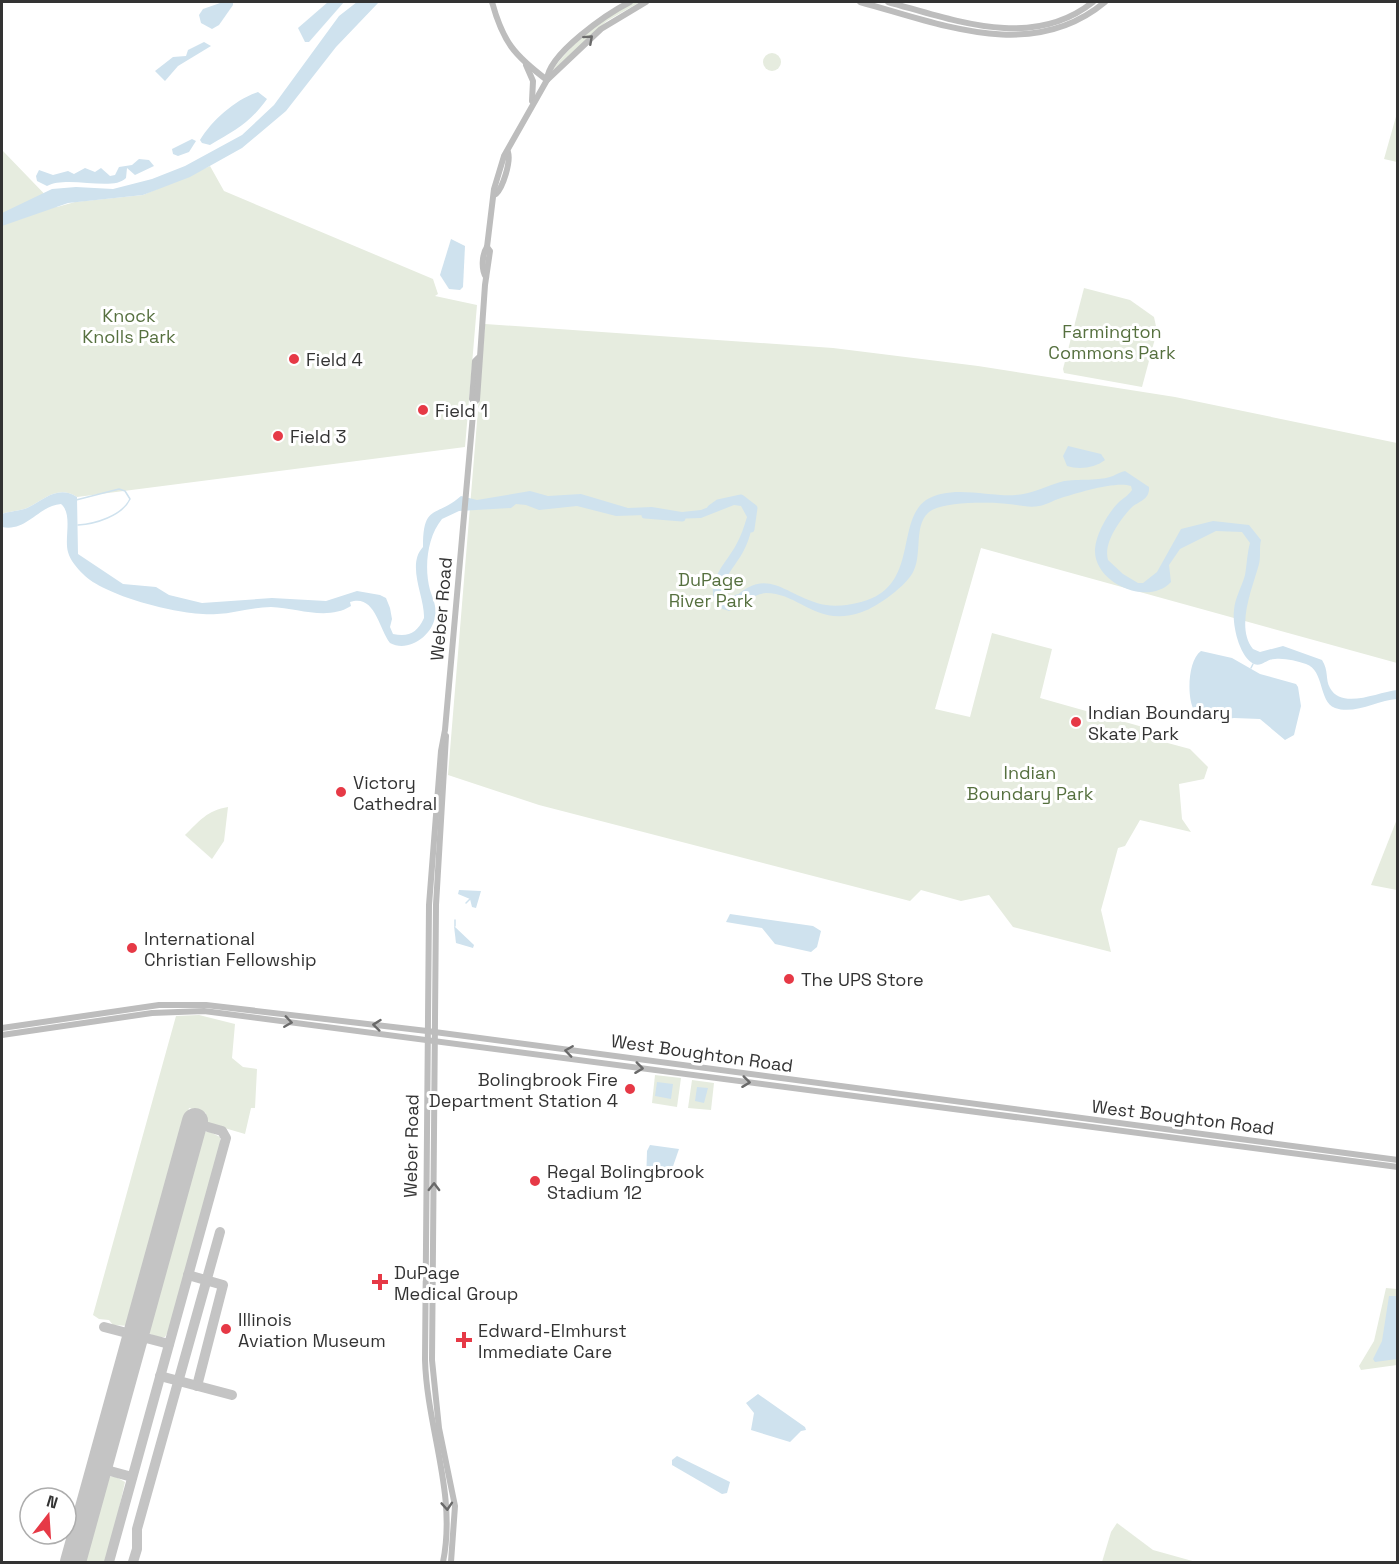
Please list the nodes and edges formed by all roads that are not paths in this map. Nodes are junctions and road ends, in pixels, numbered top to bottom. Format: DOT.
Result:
graph roads {
  1 [pos="492,2"];
  2 [pos="630,2"];
  3 [pos="646,2"];
  4 [pos="860,2"];
  5 [pos="888,2"];
  6 [pos="1093,2"];
  7 [pos="1105,2"];
  8 [pos="524,62"];
  9 [pos="547,80"];
  10 [pos="532,104"];
  11 [pos="445,730"];
  12 [pos="2,1028"];
  13 [pos="427,1031"];
  14 [pos="435,1032"];
  15 [pos="2,1035"];
  16 [pos="426,1040"];
  17 [pos="436,1041"];
  18 [pos="427,1119"];
  19 [pos="434,1144"];
  20 [pos="1398,1160"];
  21 [pos="1398,1167"];
  22 [pos="443,1563"];
  23 [pos="451,1563"];
  1 -- 8 [label="main road"];
  2 -- 9 [label="main road, Weber Road"];
  9 -- 3 [label="main road, one-way"];
  4 -- 7 [label="main road"];
  5 -- 6 [label="main road"];
  8 -- 9 [label="main road"];
  8 -- 10 [label="main road"];
  9 -- 10 [label="main road, Weber Road"];
  10 -- 11 [label="main road, Weber Road"];
  11 -- 13 [label="main road, Weber Road"];
  11 -- 14 [label="main road, Weber Road"];
  13 -- 12 [label="main road, West Boughton Road, one-way"];
  13 -- 14 [label="main road, West Boughton Road"];
  13 -- 16 [label="main road, Weber Road"];
  14 -- 17 [label="main road, Weber Road"];
  20 -- 14 [label="main road, West Boughton Road, one-way"];
  15 -- 16 [label="main road, West Boughton Road, one-way"];
  16 -- 17 [label="main road, West Boughton Road"];
  16 -- 18 [label="main road, Weber Road"];
  17 -- 19 [label="main road, Weber Road"];
  17 -- 21 [label="main road, West Boughton Road, one-way"];
  18 -- 19 [label="main road"];
  18 -- 22 [label="main road, Weber Road, one-way"];
  23 -- 19 [label="main road, Weber Road, one-way"];
}
